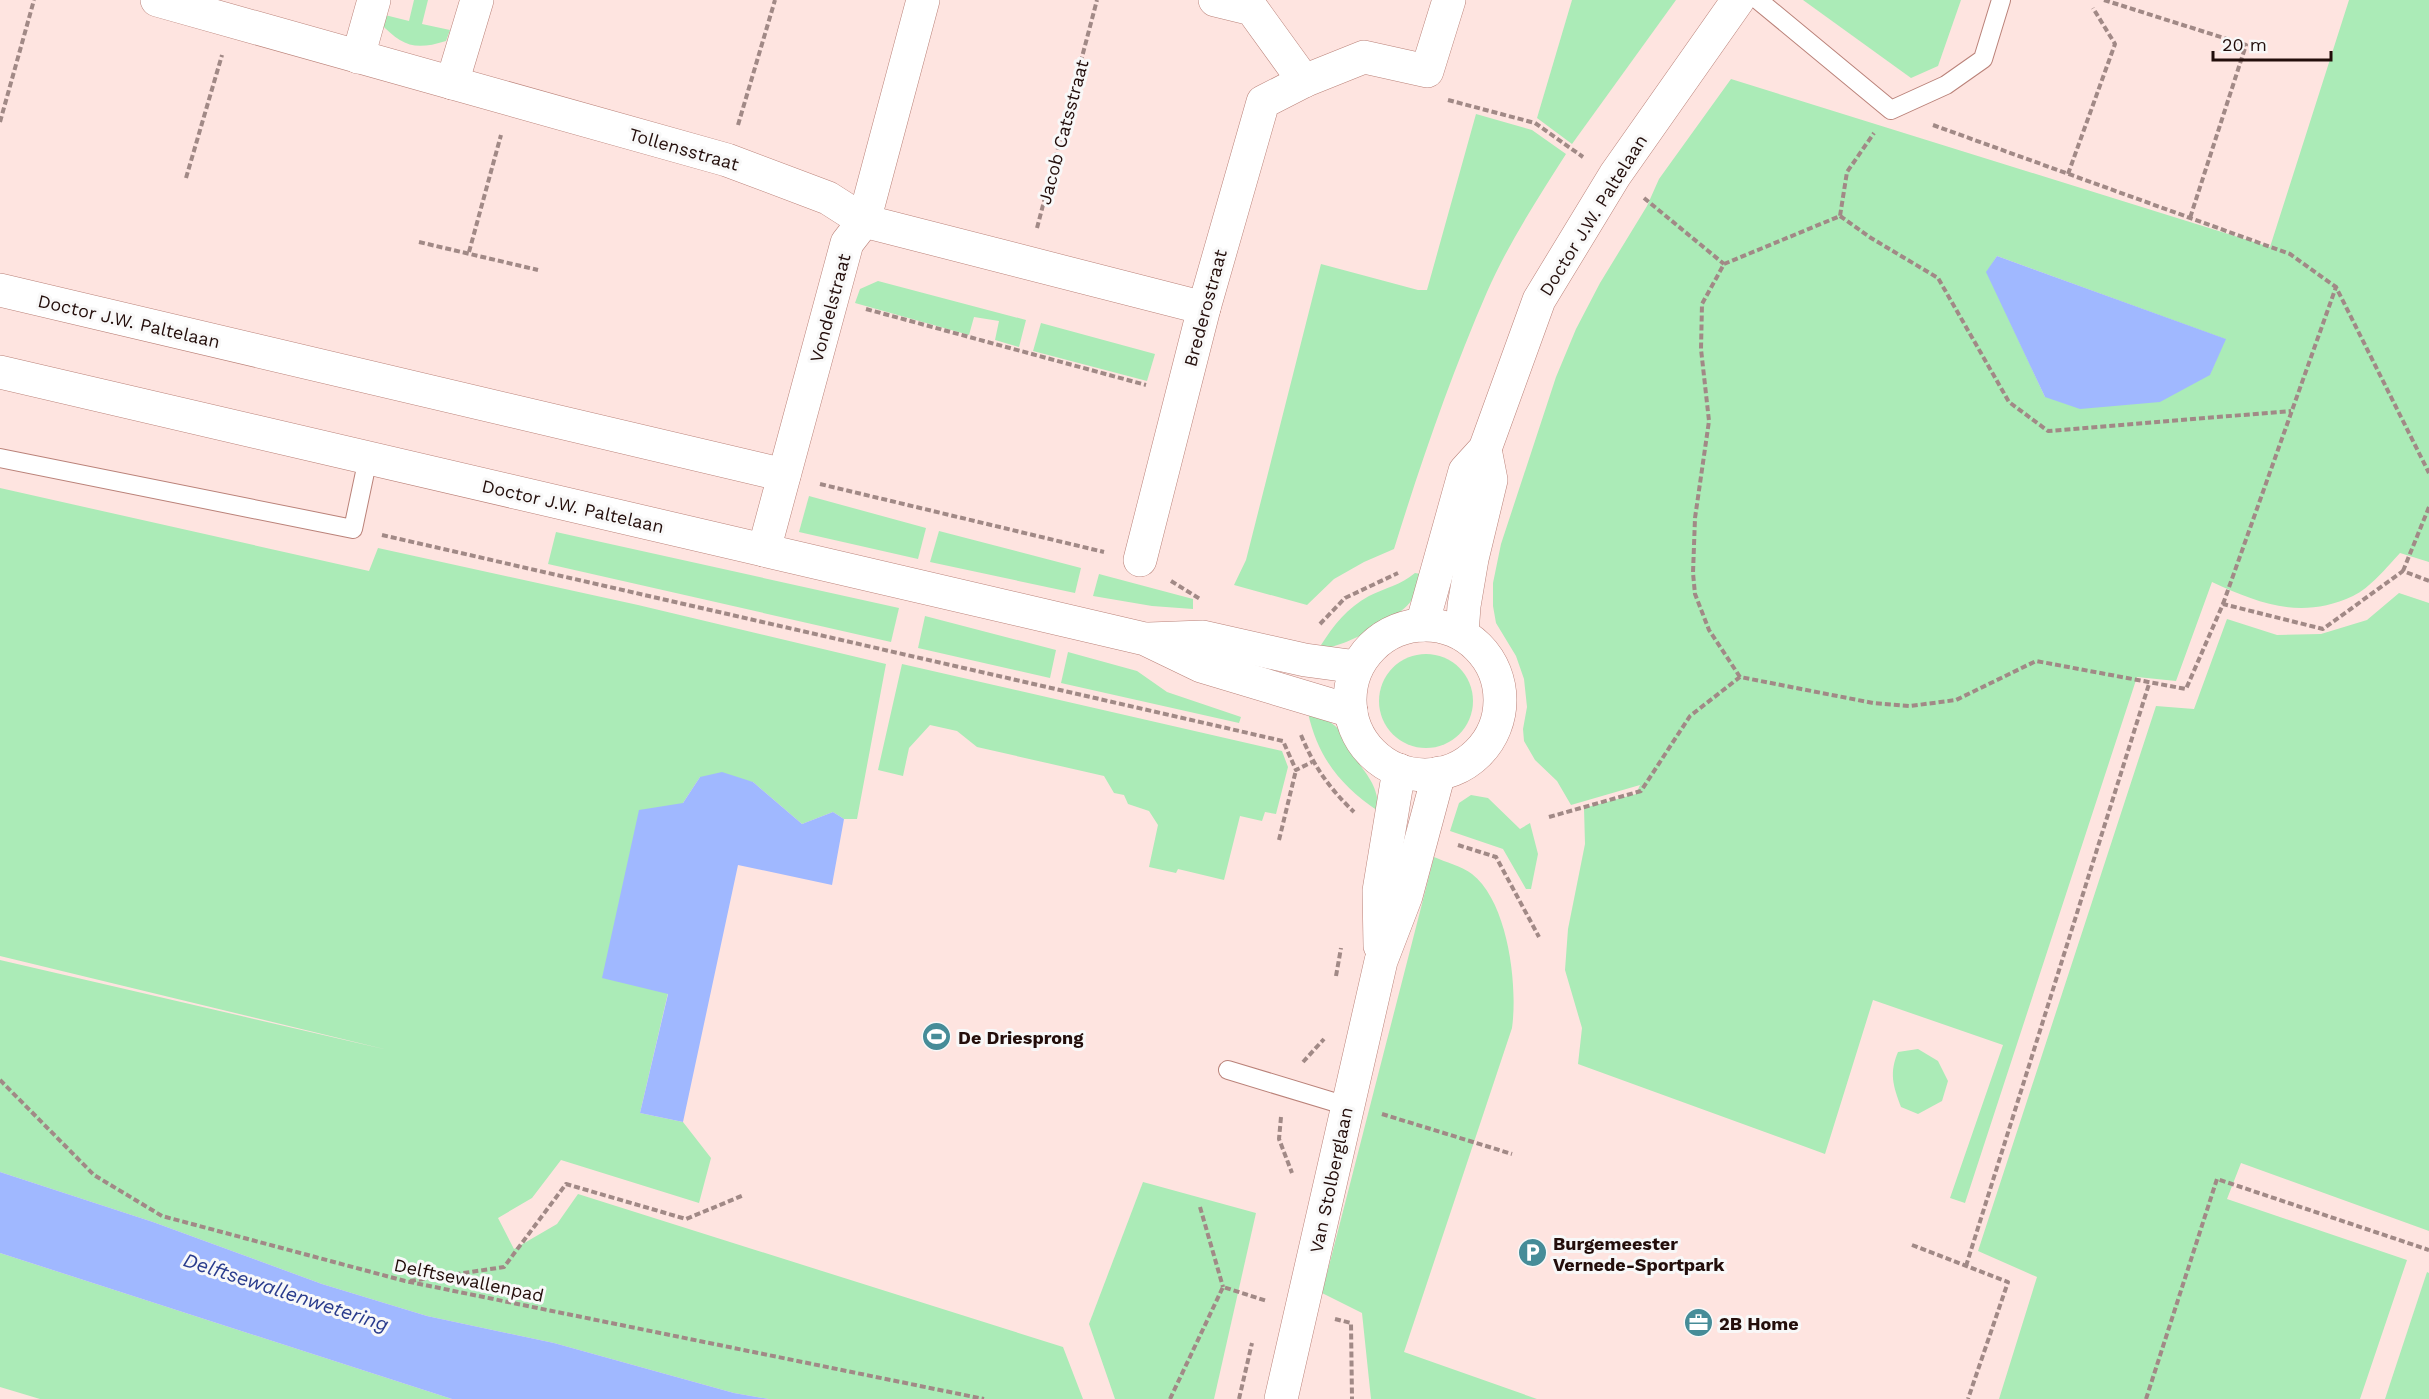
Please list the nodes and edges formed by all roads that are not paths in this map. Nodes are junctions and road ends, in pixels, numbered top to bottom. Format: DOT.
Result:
graph roads {
  1 [pos="158,0"];
  2 [pos="374,0"];
  3 [pos="477,0"];
  4 [pos="923,0"];
  5 [pos="1215,0"];
  6 [pos="1449,0"];
  7 [pos="1738,0"];
  8 [pos="1758,0"];
  9 [pos="2001,0"];
  10 [pos="358,57"];
  11 [pos="1304,81"];
  12 [pos="452,83"];
  13 [pos="864,221"];
  14 [pos="0,290"];
  15 [pos="1204,309"];
  16 [pos="0,372"];
  17 [pos="1485,449"];
  18 [pos="0,458"];
  19 [pos="368,458"];
  20 [pos="784,475"];
  21 [pos="764,550"];
  22 [pos="1140,560"];
  23 [pos="1422,625"];
  24 [pos="1462,634"];
  25 [pos="1145,639"];
  26 [pos="1357,667"];
  27 [pos="1351,711"];
  28 [pos="1399,770"];
  29 [pos="1439,773"];
  30 [pos="1381,961"];
  31 [pos="1228,1070"];
  32 [pos="1347,1106"];
  33 [pos="1281,1399"];
  1 -- 10 [label="street, Tollensstraat"];
  2 -- 10 [label="street"];
  3 -- 12 [label="street"];
  4 -- 13 [label="street, Vondelstraat"];
  5 -- 11 [label="street"];
  6 -- 11 [label="street, Brederostraat"];
  7 -- 17 [label="street, Doctor J.W. Paltelaan"];
  8 -- 9 [label="lane"];
  10 -- 12 [label="street, Tollensstraat"];
  11 -- 15 [label="street, Brederostraat"];
  12 -- 13 [label="street, Tollensstraat"];
  13 -- 15 [label="street, Tollensstraat"];
  13 -- 20 [label="street, Vondelstraat"];
  14 -- 20 [label="street, Doctor J.W. Paltelaan"];
  15 -- 22 [label="street, Brederostraat"];
  16 -- 19 [label="street, Doctor J.W. Paltelaan"];
  17 -- 23 [label="street, Doctor J.W. Paltelaan"];
  17 -- 24 [label="street"];
  18 -- 19 [label="lane"];
  19 -- 21 [label="street, Doctor J.W. Paltelaan"];
  20 -- 21 [label="street, Vondelstraat"];
  21 -- 25 [label="street, Doctor J.W. Paltelaan"];
  23 -- 24 [label="street"];
  23 -- 26 [label="street"];
  24 -- 29 [label="street"];
  25 -- 26 [label="street, Doctor J.W. Paltelaan"];
  25 -- 27 [label="street, Doctor J.W. Paltelaan"];
  26 -- 27 [label="street"];
  27 -- 28 [label="street"];
  28 -- 29 [label="street"];
  28 -- 30 [label="street, Van Stolberglaan"];
  29 -- 30 [label="street, Van Stolberglaan"];
  30 -- 32 [label="street, Van Stolberglaan"];
  31 -- 32 [label="lane"];
  32 -- 33 [label="street, Van Stolberglaan"];
}
